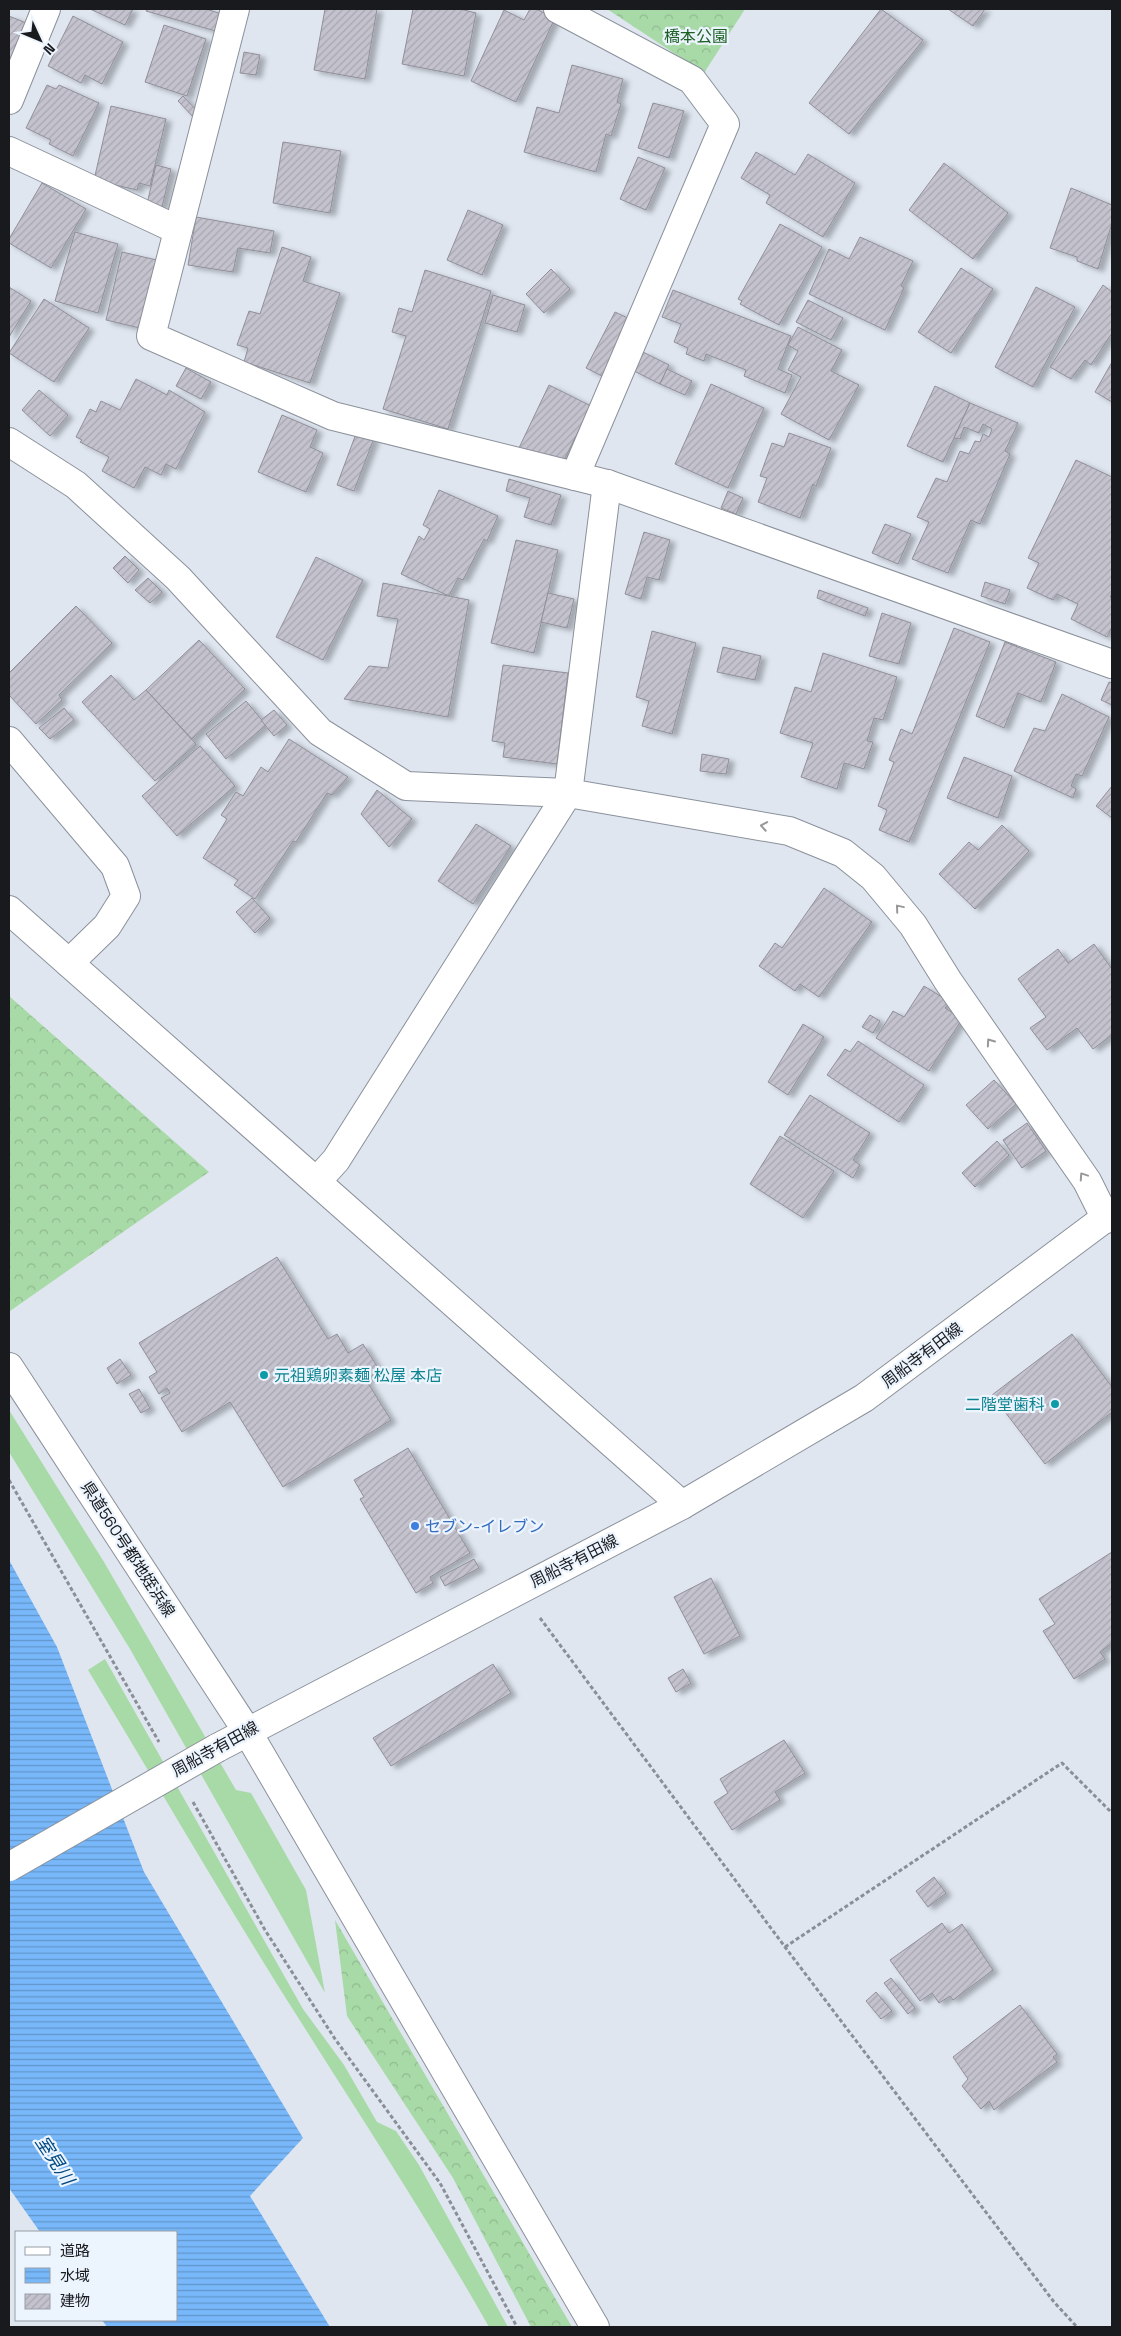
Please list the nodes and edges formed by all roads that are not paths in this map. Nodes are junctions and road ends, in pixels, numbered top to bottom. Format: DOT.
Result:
graph roads {
  1 [pos="46,9"];
  2 [pos="235,9"];
  3 [pos="558,9"];
  4 [pos="9,100"];
  5 [pos="9,151"];
  6 [pos="178,230"];
  7 [pos="9,442"];
  8 [pos="575,476"];
  9 [pos="607,484"];
  10 [pos="1112,664"];
  11 [pos="9,741"];
  12 [pos="568,793"];
  13 [pos="9,910"];
  14 [pos="69,963"];
  15 [pos="317,1181"];
  16 [pos="1110,1220"];
  17 [pos="9,1367"];
  18 [pos="682,1505"];
  19 [pos="247,1730"];
  20 [pos="9,1867"];
  21 [pos="595,2327"];
  1 -- 4 [label="street"];
  2 -- 6 [label="street"];
  3 -- 8 [label="street"];
  5 -- 6 [label="street"];
  6 -- 8 [label="street"];
  7 -- 12 [label="street"];
  8 -- 9 [label="street"];
  9 -- 10 [label="street"];
  9 -- 12 [label="street"];
  11 -- 14 [label="street"];
  12 -- 15 [label="street"];
  16 -- 12 [label="street, one-way"];
  13 -- 14 [label="street"];
  14 -- 15 [label="street"];
  15 -- 18 [label="street"];
  16 -- 18 [label="street, 周船寺有田線"];
  17 -- 19 [label="street, 県道560号都地姪浜線"];
  18 -- 19 [label="street, 周船寺有田線"];
  19 -- 20 [label="street, 周船寺有田線, bridge"];
  19 -- 21 [label="street, 県道560号都地姪浜線"];
}
